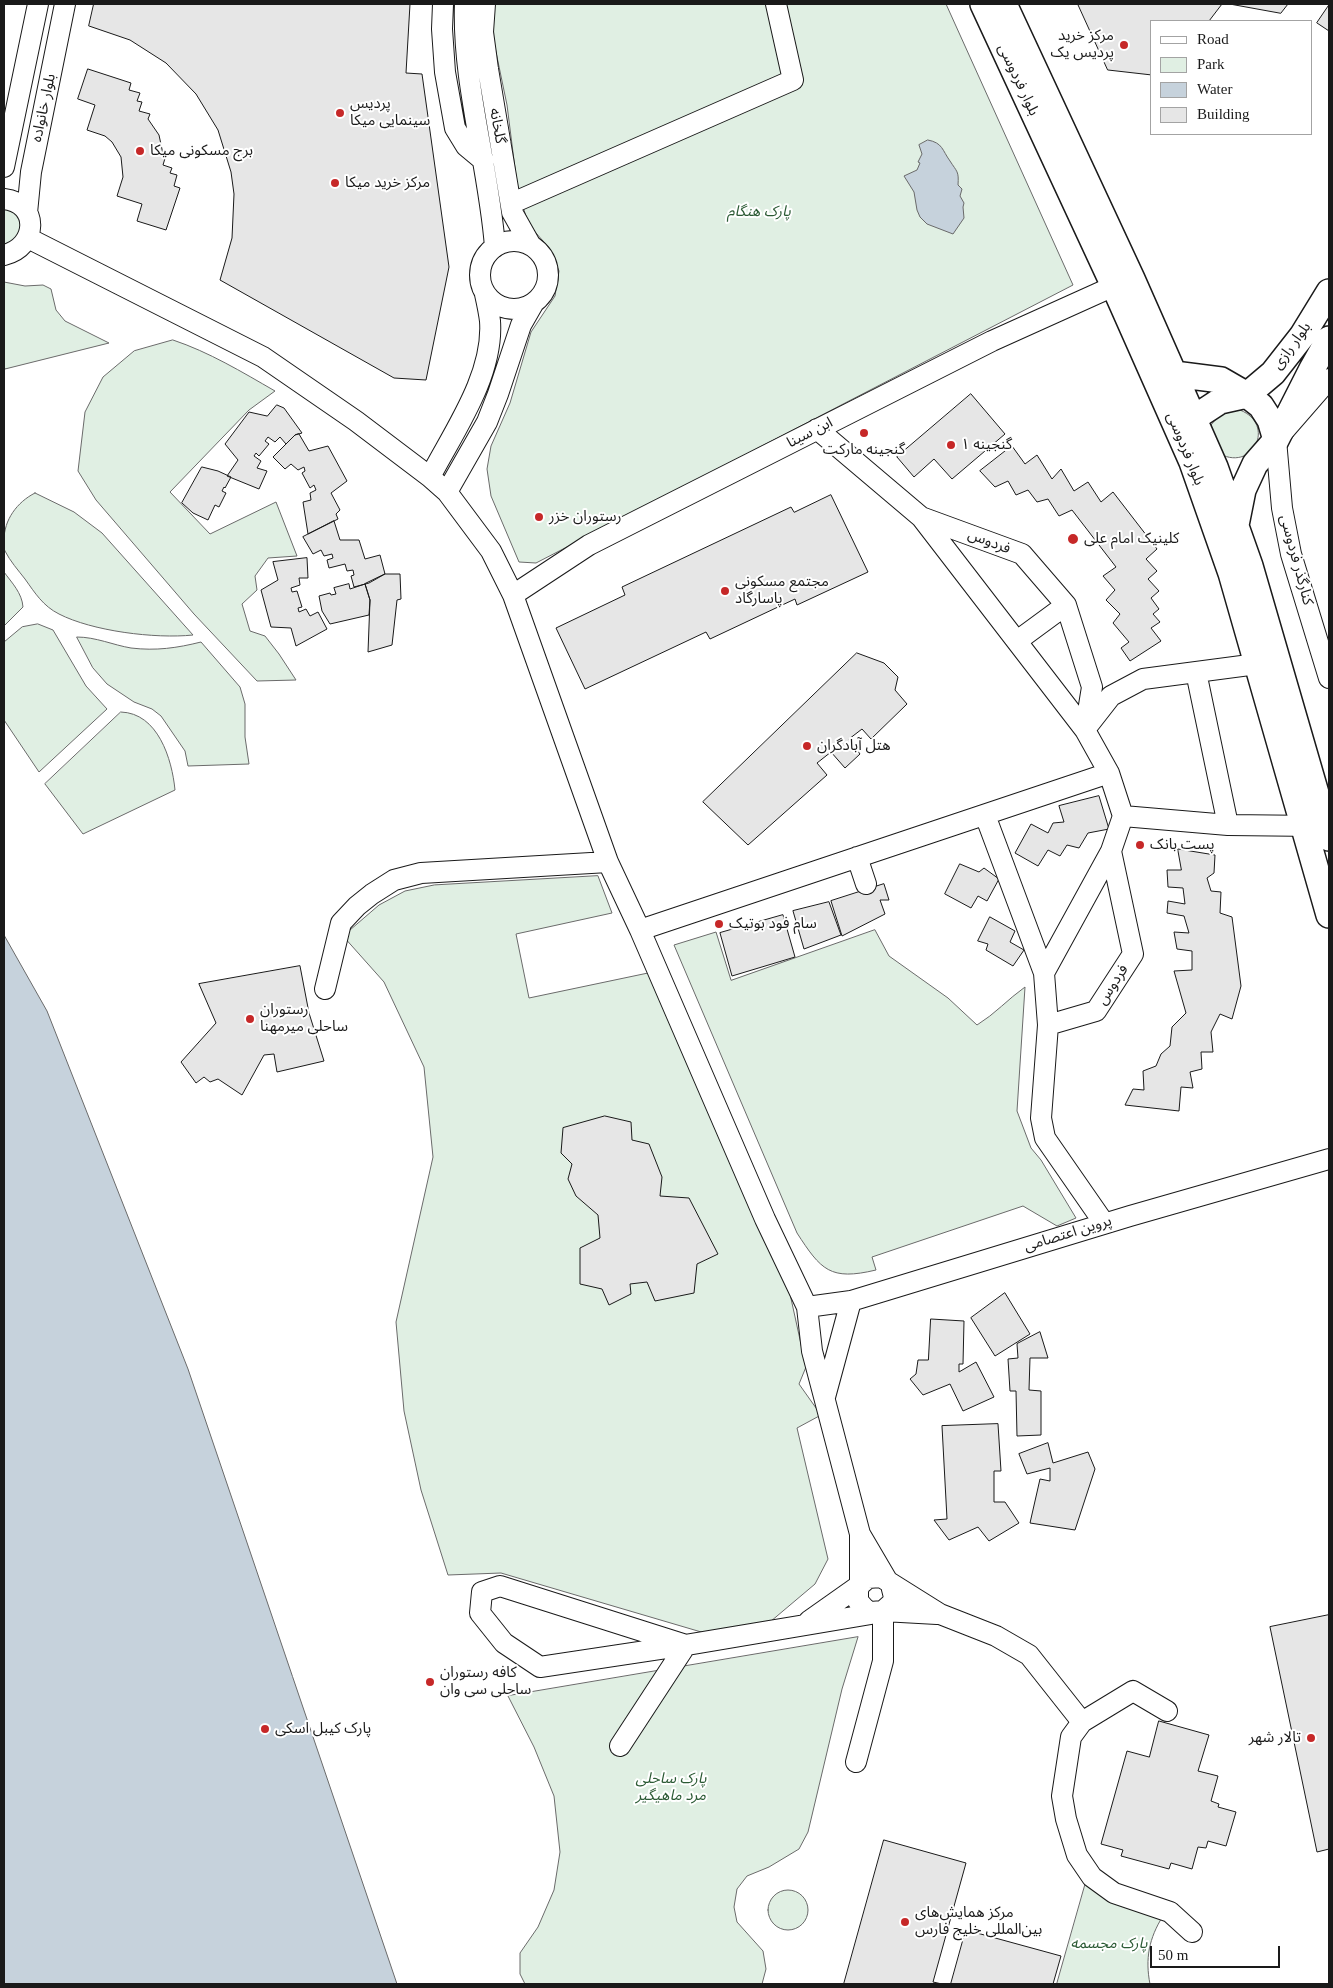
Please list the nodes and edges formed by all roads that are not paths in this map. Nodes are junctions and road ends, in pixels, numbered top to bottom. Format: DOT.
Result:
graph roads {
  1 [pos="38,4"];
  2 [pos="65,4"];
  3 [pos="443,4"];
  4 [pos="466,4"];
  5 [pos="485,4"];
  6 [pos="776,4"];
  7 [pos="983,4"];
  8 [pos="1004,4"];
  9 [pos="484,161"];
  10 [pos="4,167"];
  11 [pos="4,199"];
  12 [pos="517,200"];
  13 [pos="27,213"];
  14 [pos="28,238"];
  15 [pos="530,244"];
  16 [pos="495,247"];
  17 [pos="4,255"];
  18 [pos="1123,283"];
  19 [pos="1329,292"];
  20 [pos="485,294"];
  21 [pos="533,304"];
  22 [pos="1302,336"];
  23 [pos="1329,339"];
  24 [pos="1174,374"];
  25 [pos="1320,374"];
  26 [pos="1248,396"];
  27 [pos="1194,418"];
  28 [pos="817,429"];
  29 [pos="1276,440"];
  30 [pos="1197,456"];
  31 [pos="1255,464"];
  32 [pos="430,477"];
  33 [pos="447,492"];
  34 [pos="921,516"];
  35 [pos="1236,525"];
  36 [pos="513,595"];
  37 [pos="1066,605"];
  38 [pos="1017,641"];
  39 [pos="1257,664"];
  40 [pos="1196,672"];
  41 [pos="1329,678"];
  42 [pos="1085,730"];
  43 [pos="1109,773"];
  44 [pos="985,815"];
  45 [pos="1123,816"];
  46 [pos="1228,825"];
  47 [pos="1320,830"];
  48 [pos="1111,851"];
  49 [pos="857,857"];
  50 [pos="608,862"];
  51 [pos="866,884"];
  52 [pos="1329,915"];
  53 [pos="640,930"];
  54 [pos="1044,974"];
  55 [pos="325,989"];
  56 [pos="1048,1025"];
  57 [pos="1329,1158"];
  58 [pos="1104,1223"];
  59 [pos="851,1301"];
  60 [pos="807,1307"];
  61 [pos="824,1399"];
  62 [pos="860,1534"];
  63 [pos="889,1582"];
  64 [pos="860,1585"];
  65 [pos="880,1612"];
  66 [pos="940,1614"];
  67 [pos="806,1624"];
  68 [pos="686,1645"];
  69 [pos="1167,1711"];
  70 [pos="1082,1722"];
  71 [pos="620,1746"];
  72 [pos="856,1762"];
  73 [pos="1192,1932"];
  1 -- 10 [label="street, بلوار خانواده"];
  2 -- 13 [label="street, بلوار خانواده"];
  3 -- 9 [label="street"];
  4 -- 9 [label="street, گلخانه"];
  5 -- 15 [label="street, گلخانه"];
  6 -- 12 [label="street"];
  7 -- 18 [label="main road, بلوار فردوسی"];
  8 -- 18 [label="main road, بلوار فردوسی"];
  9 -- 16 [label="street, گلخانه"];
  11 -- 13 [label="street"];
  13 -- 14 [label="street, بلوار خانواده"];
  14 -- 17 [label="street"];
  14 -- 32 [label="street"];
  15 -- 16 [label="street"];
  15 -- 21 [label="street"];
  16 -- 20 [label="street"];
  18 -- 24 [label="main road, بلوار فردوسی"];
  18 -- 28 [label="street, ابن سینا"];
  18 -- 30 [label="main road, بلوار فردوسی"];
  19 -- 22 [label="main road, بلوار رازی"];
  20 -- 21 [label="street"];
  20 -- 32 [label="street"];
  21 -- 33 [label="street"];
  22 -- 25 [label="main road"];
  22 -- 26 [label="main road, بلوار رازی"];
  23 -- 25 [label="main road, بلوار رازی"];
  24 -- 26 [label="main road"];
  24 -- 27 [label="main road, بلوار فردوسی"];
  25 -- 29 [label="main road, بلوار رازی"];
  26 -- 27 [label="main road"];
  26 -- 29 [label="main road"];
  27 -- 30 [label="main road"];
  27 -- 30 [label="main road, بلوار فردوسی"];
  28 -- 34 [label="street, فردوس"];
  28 -- 36 [label="street, ابن سینا"];
  29 -- 31 [label="main road, بلوار رازی"];
  29 -- 41 [label="street, کنارگذر فردوسی"];
  30 -- 31 [label="main road"];
  30 -- 35 [label="main road, بلوار فردوسی"];
  30 -- 39 [label="main road, بلوار فردوسی"];
  31 -- 35 [label="main road, بلوار رازی"];
  32 -- 33 [label="street"];
  33 -- 36 [label="street"];
  34 -- 37 [label="street, فردوس"];
  34 -- 38 [label="street, فردوس"];
  35 -- 47 [label="main road, بلوار فردوسی"];
  36 -- 50 [label="street"];
  37 -- 38 [label="street"];
  37 -- 42 [label="street, فردوس"];
  38 -- 42 [label="street, فردوس"];
  39 -- 40 [label="street"];
  39 -- 47 [label="main road, بلوار فردوسی"];
  40 -- 42 [label="street"];
  40 -- 46 [label="street"];
  42 -- 43 [label="street, فردوس"];
  43 -- 44 [label="street"];
  43 -- 45 [label="street, فردوس"];
  44 -- 49 [label="street"];
  44 -- 54 [label="street"];
  45 -- 46 [label="street"];
  45 -- 48 [label="street"];
  46 -- 47 [label="street"];
  47 -- 52 [label="main road, بلوار فردوسی"];
  48 -- 54 [label="street"];
  48 -- 56 [label="street, فردوس"];
  49 -- 51 [label="street"];
  49 -- 53 [label="street"];
  50 -- 53 [label="street"];
  50 -- 55 [label="street"];
  53 -- 60 [label="street"];
  54 -- 56 [label="street"];
  56 -- 58 [label="street"];
  57 -- 58 [label="street, پروین اعتصامی"];
  58 -- 59 [label="street, پروین اعتصامی"];
  59 -- 60 [label="street, پروین اعتصامی"];
  59 -- 61 [label="street"];
  60 -- 61 [label="street"];
  61 -- 62 [label="street"];
  62 -- 63 [label="street"];
  62 -- 64 [label="street"];
  63 -- 64 [label="street"];
  63 -- 65 [label="street"];
  63 -- 66 [label="street"];
  64 -- 65 [label="street"];
  64 -- 67 [label="street"];
  65 -- 66 [label="street"];
  65 -- 67 [label="street"];
  65 -- 72 [label="street"];
  66 -- 70 [label="street"];
  67 -- 68 [label="street"];
  68 -- 68 [label="street"];
  68 -- 71 [label="street"];
  69 -- 70 [label="street"];
  70 -- 73 [label="street"];
}
